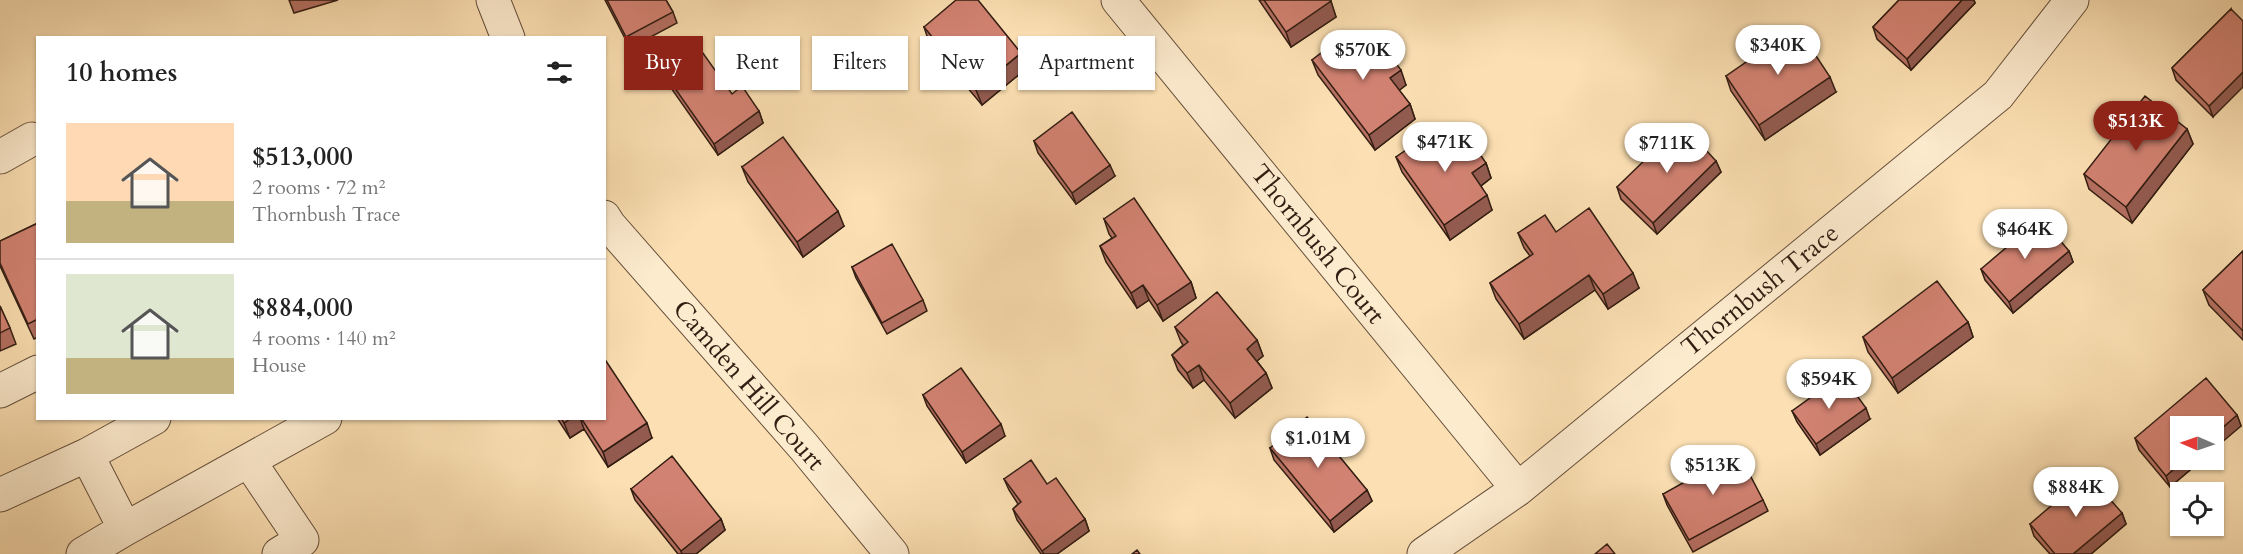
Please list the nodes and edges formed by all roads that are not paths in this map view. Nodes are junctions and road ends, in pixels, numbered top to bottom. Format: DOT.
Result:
graph roads {
  1 [pos="493,0"];
  2 [pos="1118,0"];
  3 [pos="2072,0"];
  4 [pos="507,36"];
  5 [pos="32,138"];
  6 [pos="0,157"];
  7 [pos="606,223"];
  8 [pos="36,373"];
  9 [pos="0,391"];
  10 [pos="150,420"];
  11 [pos="321,420"];
  12 [pos="87,454"];
  13 [pos="249,461"];
  14 [pos="1518,489"];
  15 [pos="0,495"];
  16 [pos="125,529"];
  17 [pos="83,554"];
  18 [pos="279,554"];
  19 [pos="892,554"];
  20 [pos="1424,554"];
  1 -- 4 [label="street"];
  2 -- 14 [label="street, Thornbush Court"];
  3 -- 14 [label="street, Thornbush Trace"];
  5 -- 6 [label="street"];
  7 -- 19 [label="street, Camden Hill Court"];
  8 -- 9 [label="street"];
  10 -- 12 [label="street"];
  11 -- 13 [label="street"];
  12 -- 15 [label="street"];
  12 -- 16 [label="street"];
  13 -- 16 [label="street"];
  13 -- 18 [label="street"];
  14 -- 20 [label="street, Thornbush Trace"];
  16 -- 17 [label="street"];
}
